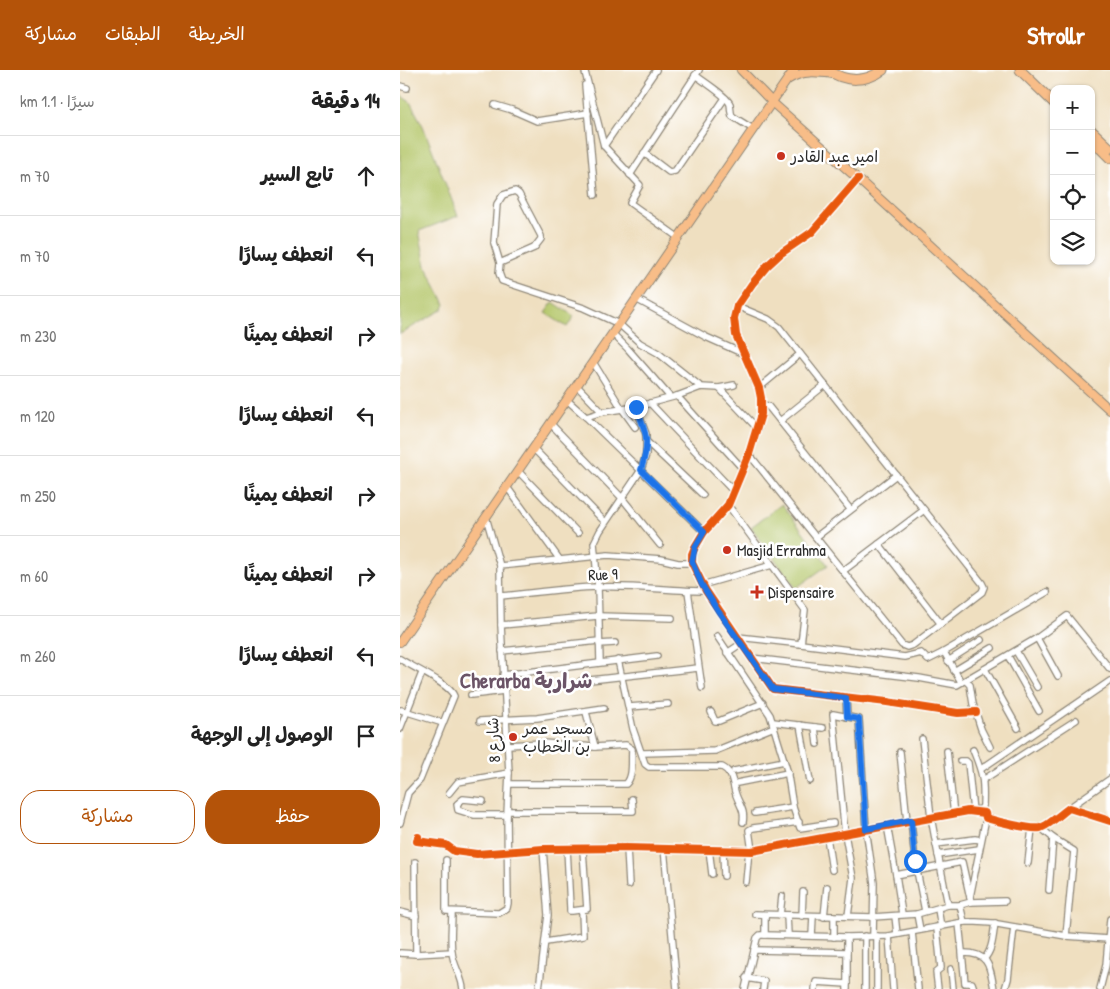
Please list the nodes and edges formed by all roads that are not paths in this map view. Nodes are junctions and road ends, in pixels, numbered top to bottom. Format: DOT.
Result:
graph roads {
  1 [pos="656,70"];
  2 [pos="741,70"];
  3 [pos="794,70"];
  4 [pos="875,70"];
  5 [pos="883,70"];
  6 [pos="1020,70"];
  7 [pos="1028,70"];
  8 [pos="585,71"];
  9 [pos="835,71"];
  10 [pos="697,72"];
  11 [pos="786,82"];
  12 [pos="400,86"];
  13 [pos="407,88"];
  14 [pos="1050,91"];
  15 [pos="726,98"];
  16 [pos="1050,99"];
  17 [pos="772,101"];
  18 [pos="495,105"];
  19 [pos="588,113"];
  20 [pos="753,129"];
  21 [pos="1095,134"];
  22 [pos="1095,143"];
  23 [pos="604,146"];
  24 [pos="1110,148"];
  25 [pos="644,154"];
  26 [pos="1110,158"];
  27 [pos="630,175"];
  28 [pos="858,179"];
  29 [pos="595,195"];
  30 [pos="678,238"];
  31 [pos="500,263"];
  32 [pos="636,299"];
  33 [pos="737,306"];
  34 [pos="619,324"];
  35 [pos="613,334"];
  36 [pos="744,354"];
  37 [pos="800,354"];
  38 [pos="593,362"];
  39 [pos="734,385"];
  40 [pos="825,385"];
  41 [pos="577,386"];
  42 [pos="701,387"];
  43 [pos="719,388"];
  44 [pos="759,388"];
  45 [pos="677,396"];
  46 [pos="670,397"];
  47 [pos="567,400"];
  48 [pos="650,403"];
  49 [pos="762,404"];
  50 [pos="636,407"];
  51 [pos="622,409"];
  52 [pos="1110,410"];
  53 [pos="602,412"];
  54 [pos="586,417"];
  55 [pos="780,421"];
  56 [pos="550,423"];
  57 [pos="635,427"];
  58 [pos="758,429"];
  59 [pos="647,442"];
  60 [pos="533,448"];
  61 [pos="749,454"];
  62 [pos="742,468"];
  63 [pos="641,470"];
  64 [pos="518,471"];
  65 [pos="896,475"];
  66 [pos="507,487"];
  67 [pos="734,492"];
  68 [pos="703,495"];
  69 [pos="622,498"];
  70 [pos="728,505"];
  71 [pos="850,509"];
  72 [pos="924,510"];
  73 [pos="486,517"];
  74 [pos="605,522"];
  75 [pos="578,532"];
  76 [pos="704,532"];
  77 [pos="816,537"];
  78 [pos="879,544"];
  79 [pos="660,545"];
  80 [pos="594,556"];
  81 [pos="560,560"];
  82 [pos="692,562"];
  83 [pos="772,565"];
  84 [pos="500,566"];
  85 [pos="843,571"];
  86 [pos="702,585"];
  87 [pos="598,587"];
  88 [pos="688,591"];
  89 [pos="706,591"];
  90 [pos="1047,592"];
  91 [pos="501,596"];
  92 [pos="598,616"];
  93 [pos="672,618"];
  94 [pos="941,624"];
  95 [pos="501,625"];
  96 [pos="716,636"];
  97 [pos="738,637"];
  98 [pos="1037,638"];
  99 [pos="981,640"];
  100 [pos="400,642"];
  101 [pos="599,643"];
  102 [pos="615,643"];
  103 [pos="742,643"];
  104 [pos="801,644"];
  105 [pos="908,646"];
  106 [pos="992,648"];
  107 [pos="502,651"];
  108 [pos="1016,651"];
  109 [pos="944,652"];
  110 [pos="727,653"];
  111 [pos="657,656"];
  112 [pos="1008,656"];
  113 [pos="905,657"];
  114 [pos="752,658"];
  115 [pos="400,659"];
  116 [pos="618,660"];
  117 [pos="948,661"];
  118 [pos="600,662"];
  119 [pos="698,668"];
  120 [pos="985,669"];
  121 [pos="1110,669"];
  122 [pos="954,671"];
  123 [pos="422,673"];
  124 [pos="503,675"];
  125 [pos="621,676"];
  126 [pos="1058,676"];
  127 [pos="581,681"];
  128 [pos="963,681"];
  129 [pos="1110,681"];
  130 [pos="1037,687"];
  131 [pos="702,688"];
  132 [pos="504,691"];
  133 [pos="471,695"];
  134 [pos="846,698"];
  135 [pos="763,703"];
  136 [pos="668,704"];
  137 [pos="629,707"];
  138 [pos="604,708"];
  139 [pos="404,711"];
  140 [pos="1039,711"];
  141 [pos="586,712"];
  142 [pos="711,712"];
  143 [pos="976,712"];
  144 [pos="847,717"];
  145 [pos="506,720"];
  146 [pos="1076,720"];
  147 [pos="480,721"];
  148 [pos="443,723"];
  149 [pos="773,725"];
  150 [pos="800,725"];
  151 [pos="815,727"];
  152 [pos="823,728"];
  153 [pos="1018,728"];
  154 [pos="400,729"];
  155 [pos="922,739"];
  156 [pos="817,744"];
  157 [pos="508,745"];
  158 [pos="990,746"];
  159 [pos="595,747"];
  160 [pos="973,750"];
  161 [pos="947,751"];
  162 [pos="900,752"];
  163 [pos="643,753"];
  164 [pos="784,761"];
  165 [pos="960,761"];
  166 [pos="981,769"];
  167 [pos="734,771"];
  168 [pos="509,773"];
  169 [pos="788,774"];
  170 [pos="1110,779"];
  171 [pos="984,780"];
  172 [pos="810,781"];
  173 [pos="737,783"];
  174 [pos="509,784"];
  175 [pos="449,793"];
  176 [pos="632,798"];
  177 [pos="483,801"];
  178 [pos="793,807"];
  179 [pos="1069,808"];
  180 [pos="973,811"];
  181 [pos="508,813"];
  182 [pos="755,813"];
  183 [pos="954,815"];
  184 [pos="931,817"];
  185 [pos="986,818"];
  186 [pos="909,821"];
  187 [pos="1110,821"];
  188 [pos="743,822"];
  189 [pos="798,822"];
  190 [pos="400,823"];
  191 [pos="833,823"];
  192 [pos="888,825"];
  193 [pos="812,827"];
  194 [pos="1032,828"];
  195 [pos="1040,828"];
  196 [pos="866,829"];
  197 [pos="845,834"];
  198 [pos="418,837"];
  199 [pos="827,837"];
  200 [pos="1053,838"];
  201 [pos="814,840"];
  202 [pos="981,840"];
  203 [pos="936,844"];
  204 [pos="567,848"];
  205 [pos="627,848"];
  206 [pos="664,848"];
  207 [pos="543,849"];
  208 [pos="709,849"];
  209 [pos="979,849"];
  210 [pos="583,850"];
  211 [pos="723,850"];
  212 [pos="750,850"];
  213 [pos="507,852"];
  214 [pos="938,854"];
  215 [pos="446,860"];
  216 [pos="415,862"];
  217 [pos="1028,863"];
  218 [pos="939,866"];
  219 [pos="832,870"];
  220 [pos="917,870"];
  221 [pos="712,874"];
  222 [pos="896,875"];
  223 [pos="724,876"];
  224 [pos="746,882"];
  225 [pos="629,885"];
  226 [pos="827,887"];
  227 [pos="1049,890"];
  228 [pos="803,892"];
  229 [pos="782,896"];
  230 [pos="970,901"];
  231 [pos="1004,901"];
  232 [pos="948,905"];
  233 [pos="960,905"];
  234 [pos="938,909"];
  235 [pos="582,910"];
  236 [pos="925,911"];
  237 [pos="400,912"];
  238 [pos="452,912"];
  239 [pos="755,914"];
  240 [pos="902,914"];
  241 [pos="917,914"];
  242 [pos="765,915"];
  243 [pos="780,915"];
  244 [pos="787,915"];
  245 [pos="416,916"];
  246 [pos="802,916"];
  247 [pos="813,916"];
  248 [pos="824,916"];
  249 [pos="848,916"];
  250 [pos="895,916"];
  251 [pos="834,917"];
  252 [pos="873,917"];
  253 [pos="1110,919"];
  254 [pos="961,923"];
  255 [pos="995,923"];
  256 [pos="1014,927"];
  257 [pos="939,928"];
  258 [pos="920,930"];
  259 [pos="912,932"];
  260 [pos="897,934"];
  261 [pos="765,935"];
  262 [pos="788,935"];
  263 [pos="812,936"];
  264 [pos="865,936"];
  265 [pos="875,936"];
  266 [pos="889,936"];
  267 [pos="1066,936"];
  268 [pos="834,937"];
  269 [pos="847,938"];
  270 [pos="1109,938"];
  271 [pos="546,942"];
  272 [pos="754,950"];
  273 [pos="452,952"];
  274 [pos="847,952"];
  275 [pos="962,952"];
  276 [pos="400,953"];
  277 [pos="416,954"];
  278 [pos="984,959"];
  279 [pos="1108,965"];
  280 [pos="951,969"];
  281 [pos="746,978"];
  282 [pos="847,987"];
  283 [pos="464,989"];
  284 [pos="540,989"];
  285 [pos="677,989"];
  286 [pos="745,989"];
  287 [pos="763,989"];
  288 [pos="816,989"];
  289 [pos="866,989"];
  290 [pos="878,989"];
  291 [pos="893,989"];
  292 [pos="918,989"];
  293 [pos="938,989"];
  294 [pos="953,989"];
  295 [pos="974,989"];
  296 [pos="994,989"];
  297 [pos="1006,989"];
  298 [pos="1100,989"];
  1 -- 23 [label="street"];
  2 -- 17 [label="main road"];
  3 -- 11 [label="main road"];
  4 -- 9 [label="highway"];
  5 -- 9 [label="highway"];
  6 -- 16 [label="highway"];
  7 -- 14 [label="highway"];
  8 -- 19 [label="street"];
  8 -- 23 [label="street"];
  9 -- 11 [label="main road"];
  10 -- 15 [label="street"];
  10 -- 25 [label="street"];
  11 -- 17 [label="main road"];
  12 -- 13 [label="street"];
  15 -- 20 [label="street"];
  15 -- 25 [label="street"];
  17 -- 20 [label="main road"];
  17 -- 28 [label="main road"];
  18 -- 19 [label="street"];
  19 -- 29 [label="street"];
  20 -- 30 [label="main road"];
  21 -- 24 [label="highway"];
  22 -- 26 [label="highway"];
  23 -- 27 [label="street"];
  25 -- 27 [label="street"];
  27 -- 30 [label="street"];
  28 -- 33 [label="street"];
  28 -- 52 [label="main road"];
  30 -- 32 [label="main road"];
  31 -- 31 [label="street"];
  31 -- 34 [label="street"];
  32 -- 34 [label="main road"];
  32 -- 36 [label="street"];
  33 -- 36 [label="street"];
  33 -- 37 [label="street"];
  34 -- 35 [label="main road"];
  34 -- 42 [label="street"];
  35 -- 38 [label="main road"];
  35 -- 46 [label="street"];
  36 -- 44 [label="street"];
  37 -- 40 [label="street"];
  37 -- 44 [label="street"];
  38 -- 41 [label="main road"];
  38 -- 51 [label="street"];
  39 -- 43 [label="street"];
  40 -- 55 [label="street"];
  40 -- 65 [label="street"];
  41 -- 47 [label="main road"];
  41 -- 53 [label="street"];
  42 -- 43 [label="street"];
  42 -- 45 [label="street"];
  43 -- 58 [label="street"];
  44 -- 49 [label="street"];
  45 -- 46 [label="street"];
  45 -- 62 [label="street"];
  46 -- 48 [label="street"];
  47 -- 54 [label="street"];
  47 -- 56 [label="main road"];
  48 -- 50 [label="street"];
  48 -- 67 [label="street"];
  49 -- 55 [label="street"];
  49 -- 58 [label="street"];
  50 -- 51 [label="street"];
  50 -- 59 [label="street"];
  51 -- 53 [label="street"];
  51 -- 57 [label="street"];
  53 -- 54 [label="street"];
  54 -- 63 [label="street"];
  55 -- 71 [label="street"];
  56 -- 60 [label="main road"];
  56 -- 69 [label="street"];
  58 -- 61 [label="street"];
  59 -- 63 [label="street"];
  59 -- 68 [label="street"];
  60 -- 64 [label="main road"];
  60 -- 74 [label="street"];
  61 -- 62 [label="street"];
  61 -- 77 [label="street"];
  62 -- 67 [label="street"];
  63 -- 69 [label="street"];
  63 -- 76 [label="street"];
  64 -- 66 [label="main road"];
  64 -- 75 [label="street"];
  65 -- 71 [label="street"];
  65 -- 72 [label="street"];
  66 -- 73 [label="main road"];
  66 -- 81 [label="street"];
  67 -- 70 [label="street"];
  69 -- 74 [label="street"];
  69 -- 79 [label="street"];
  70 -- 76 [label="street"];
  70 -- 83 [label="street"];
  71 -- 77 [label="street"];
  72 -- 78 [label="street"];
  72 -- 94 [label="street"];
  73 -- 84 [label="street, شارع 8"];
  73 -- 100 [label="main road"];
  74 -- 80 [label="street"];
  76 -- 82 [label="street"];
  77 -- 85 [label="street"];
  78 -- 85 [label="street"];
  78 -- 94 [label="street"];
  80 -- 81 [label="street"];
  80 -- 82 [label="street"];
  80 -- 87 [label="street"];
  81 -- 84 [label="street"];
  82 -- 86 [label="street"];
  83 -- 86 [label="street"];
  83 -- 104 [label="street"];
  84 -- 91 [label="street, شارع 8"];
  85 -- 105 [label="street"];
  86 -- 89 [label="street"];
  87 -- 88 [label="street, Rue 9"];
  87 -- 91 [label="street, Rue 9"];
  87 -- 92 [label="street"];
  88 -- 89 [label="street, Rue 9"];
  88 -- 119 [label="street"];
  89 -- 97 [label="street"];
  90 -- 109 [label="street"];
  91 -- 95 [label="street, شارع 8"];
  92 -- 93 [label="street"];
  92 -- 95 [label="street"];
  92 -- 101 [label="street"];
  94 -- 105 [label="street"];
  95 -- 107 [label="street, شارع 8"];
  96 -- 110 [label="street"];
  97 -- 103 [label="street"];
  97 -- 104 [label="street"];
  98 -- 108 [label="street"];
  98 -- 121 [label="street"];
  98 -- 126 [label="street"];
  99 -- 117 [label="street"];
  101 -- 102 [label="street"];
  101 -- 107 [label="street"];
  101 -- 118 [label="street"];
  103 -- 110 [label="street"];
  103 -- 114 [label="street"];
  104 -- 113 [label="street"];
  105 -- 113 [label="street"];
  106 -- 122 [label="street"];
  107 -- 124 [label="street, شارع 8"];
  108 -- 112 [label="street"];
  108 -- 130 [label="street"];
  109 -- 113 [label="street"];
  109 -- 117 [label="street"];
  110 -- 135 [label="street"];
  111 -- 116 [label="street"];
  112 -- 120 [label="street"];
  112 -- 140 [label="street"];
  114 -- 128 [label="street"];
  114 -- 134 [label="street"];
  115 -- 123 [label="street"];
  116 -- 118 [label="street"];
  116 -- 125 [label="street"];
  117 -- 122 [label="street"];
  118 -- 124 [label="street"];
  119 -- 125 [label="street"];
  119 -- 131 [label="street"];
  120 -- 128 [label="street"];
  120 -- 153 [label="street"];
  122 -- 128 [label="street"];
  123 -- 139 [label="street"];
  123 -- 148 [label="street"];
  124 -- 132 [label="street, شارع 8"];
  125 -- 127 [label="street"];
  125 -- 137 [label="street"];
  128 -- 143 [label="street"];
  129 -- 166 [label="street"];
  132 -- 133 [label="street"];
  132 -- 145 [label="street, شارع 8"];
  134 -- 143 [label="street"];
  134 -- 144 [label="street"];
  135 -- 142 [label="street"];
  135 -- 149 [label="street"];
  136 -- 137 [label="street"];
  137 -- 163 [label="street"];
  138 -- 141 [label="street"];
  139 -- 148 [label="street"];
  139 -- 154 [label="street"];
  141 -- 145 [label="street"];
  141 -- 159 [label="street"];
  143 -- 158 [label="street"];
  144 -- 196 [label="street"];
  144 -- 197 [label="street"];
  145 -- 147 [label="street"];
  145 -- 157 [label="street, شارع 8"];
  146 -- 171 [label="street"];
  148 -- 190 [label="street"];
  149 -- 150 [label="street"];
  149 -- 163 [label="street"];
  149 -- 164 [label="street"];
  150 -- 151 [label="street"];
  150 -- 172 [label="street"];
  151 -- 152 [label="street"];
  151 -- 156 [label="street"];
  155 -- 184 [label="street"];
  157 -- 159 [label="street"];
  157 -- 168 [label="street, شارع 8"];
  159 -- 174 [label="street"];
  160 -- 166 [label="street"];
  161 -- 183 [label="street"];
  162 -- 186 [label="street"];
  163 -- 188 [label="street"];
  164 -- 167 [label="street"];
  164 -- 169 [label="street"];
  165 -- 180 [label="street"];
  166 -- 171 [label="street"];
  168 -- 174 [label="street, شارع 8"];
  168 -- 175 [label="street"];
  169 -- 173 [label="street"];
  169 -- 178 [label="street"];
  170 -- 179 [label="street"];
  171 -- 180 [label="street"];
  174 -- 181 [label="street, شارع 8"];
  176 -- 181 [label="street"];
  177 -- 181 [label="street"];
  178 -- 182 [label="street"];
  178 -- 189 [label="street"];
  179 -- 187 [label="street"];
  179 -- 195 [label="street"];
  180 -- 183 [label="street"];
  180 -- 185 [label="street"];
  181 -- 213 [label="street, شارع 8"];
  183 -- 184 [label="street"];
  184 -- 186 [label="street"];
  184 -- 203 [label="street"];
  185 -- 194 [label="street"];
  185 -- 202 [label="street"];
  186 -- 192 [label="street"];
  186 -- 220 [label="street"];
  189 -- 193 [label="street"];
  189 -- 212 [label="street"];
  191 -- 193 [label="street"];
  192 -- 196 [label="street"];
  192 -- 222 [label="street"];
  193 -- 201 [label="street"];
  194 -- 195 [label="street"];
  194 -- 217 [label="street"];
  195 -- 200 [label="street"];
  196 -- 197 [label="street"];
  196 -- 252 [label="street"];
  197 -- 199 [label="street"];
  197 -- 249 [label="street"];
  198 -- 213 [label="street"];
  199 -- 201 [label="street"];
  199 -- 219 [label="street"];
  200 -- 227 [label="street"];
  200 -- 267 [label="street"];
  201 -- 212 [label="street"];
  202 -- 203 [label="street"];
  202 -- 209 [label="street"];
  203 -- 214 [label="street"];
  204 -- 207 [label="street"];
  204 -- 210 [label="street"];
  204 -- 235 [label="street"];
  205 -- 206 [label="street"];
  205 -- 210 [label="street"];
  205 -- 225 [label="street"];
  206 -- 208 [label="street"];
  206 -- 285 [label="street"];
  207 -- 213 [label="street"];
  207 -- 271 [label="street"];
  208 -- 211 [label="street"];
  208 -- 221 [label="street"];
  209 -- 214 [label="street"];
  209 -- 230 [label="street"];
  210 -- 235 [label="street"];
  211 -- 212 [label="street"];
  211 -- 223 [label="street"];
  212 -- 224 [label="street"];
  213 -- 238 [label="street, شارع 8"];
  214 -- 218 [label="street"];
  215 -- 238 [label="street"];
  216 -- 245 [label="street"];
  218 -- 220 [label="street"];
  218 -- 230 [label="street"];
  218 -- 232 [label="street"];
  220 -- 222 [label="street"];
  220 -- 236 [label="street"];
  222 -- 240 [label="street"];
  226 -- 248 [label="street"];
  228 -- 246 [label="street"];
  229 -- 243 [label="street"];
  230 -- 231 [label="street"];
  230 -- 233 [label="street"];
  232 -- 233 [label="street"];
  232 -- 234 [label="street"];
  233 -- 254 [label="street"];
  234 -- 236 [label="street"];
  234 -- 257 [label="street"];
  235 -- 271 [label="street"];
  236 -- 241 [label="street"];
  237 -- 245 [label="street"];
  238 -- 273 [label="street"];
  239 -- 242 [label="street"];
  240 -- 241 [label="street"];
  240 -- 250 [label="street"];
  241 -- 258 [label="street"];
  242 -- 243 [label="street"];
  242 -- 261 [label="street"];
  243 -- 244 [label="street"];
  244 -- 246 [label="street"];
  244 -- 262 [label="street"];
  245 -- 277 [label="street"];
  246 -- 247 [label="street"];
  247 -- 248 [label="street"];
  247 -- 263 [label="street"];
  248 -- 251 [label="street"];
  249 -- 251 [label="street"];
  249 -- 252 [label="street"];
  250 -- 252 [label="street"];
  250 -- 260 [label="street"];
  251 -- 268 [label="street"];
  252 -- 265 [label="street"];
  253 -- 270 [label="street"];
  254 -- 255 [label="street"];
  254 -- 257 [label="street"];
  254 -- 275 [label="street"];
  255 -- 256 [label="street"];
  255 -- 278 [label="street"];
  256 -- 267 [label="street"];
  256 -- 297 [label="street"];
  257 -- 258 [label="street"];
  257 -- 293 [label="street"];
  258 -- 259 [label="street"];
  259 -- 260 [label="street"];
  259 -- 292 [label="street"];
  260 -- 266 [label="street"];
  261 -- 262 [label="street"];
  261 -- 272 [label="street"];
  262 -- 263 [label="street"];
  263 -- 268 [label="street"];
  264 -- 265 [label="street"];
  264 -- 269 [label="street"];
  264 -- 289 [label="street"];
  265 -- 266 [label="street"];
  265 -- 290 [label="street"];
  266 -- 291 [label="street"];
  267 -- 270 [label="street"];
  268 -- 269 [label="street"];
  269 -- 274 [label="street"];
  270 -- 279 [label="street"];
  271 -- 284 [label="street"];
  272 -- 274 [label="street"];
  272 -- 281 [label="street"];
  273 -- 277 [label="street"];
  273 -- 283 [label="street"];
  274 -- 282 [label="street"];
  276 -- 277 [label="street"];
  278 -- 295 [label="street"];
  278 -- 296 [label="street"];
  279 -- 298 [label="street"];
  280 -- 294 [label="street"];
  281 -- 286 [label="street"];
  281 -- 287 [label="street"];
  282 -- 288 [label="street"];
}
